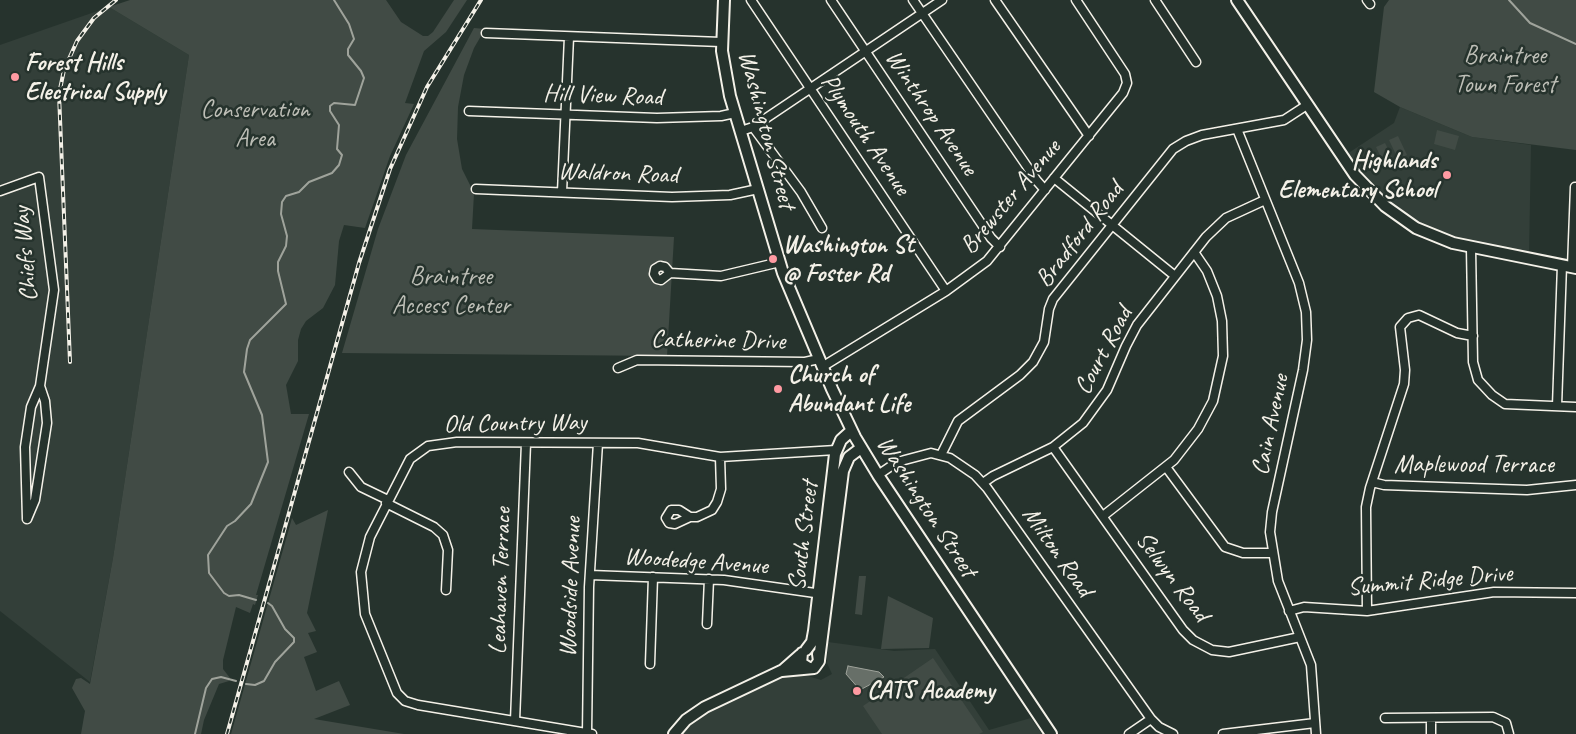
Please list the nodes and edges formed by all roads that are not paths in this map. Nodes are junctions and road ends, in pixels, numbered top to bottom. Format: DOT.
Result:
graph roads {
  1 [pos="724,0"];
  2 [pos="751,0"];
  3 [pos="831,0"];
  4 [pos="914,0"];
  5 [pos="942,0"];
  6 [pos="995,0"];
  7 [pos="1076,0"];
  8 [pos="1155,0"];
  9 [pos="1237,0"];
  10 [pos="922,13"];
  11 [pos="486,33"];
  12 [pos="569,37"];
  13 [pos="721,42"];
  14 [pos="865,52"];
  15 [pos="1196,62"];
  16 [pos="810,89"];
  17 [pos="1308,105"];
  18 [pos="469,110"];
  19 [pos="735,113"];
  20 [pos="565,115"];
  21 [pos="753,126"];
  22 [pos="1237,129"];
  23 [pos="741,131"];
  24 [pos="1089,136"];
  25 [pos="1054,178"];
  26 [pos="1575,187"];
  27 [pos="476,189"];
  28 [pos="758,189"];
  29 [pos="1045,190"];
  30 [pos="0,191"];
  31 [pos="562,192"];
  32 [pos="1265,200"];
  33 [pos="1112,226"];
  34 [pos="822,228"];
  35 [pos="1000,247"];
  36 [pos="1470,248"];
  37 [pos="1194,252"];
  38 [pos="780,262"];
  39 [pos="1570,267"];
  40 [pos="670,274"];
  41 [pos="1175,276"];
  42 [pos="946,292"];
  43 [pos="1473,336"];
  44 [pos="821,363"];
  45 [pos="618,368"];
  46 [pos="40,386"];
  47 [pos="1557,406"];
  48 [pos="1576,407"];
  49 [pos="851,431"];
  50 [pos="526,442"];
  51 [pos="598,443"];
  52 [pos="1052,447"];
  53 [pos="861,448"];
  54 [pos="836,450"];
  55 [pos="940,454"];
  56 [pos="720,457"];
  57 [pos="1166,467"];
  58 [pos="349,472"];
  59 [pos="878,474"];
  60 [pos="1372,482"];
  61 [pos="984,484"];
  62 [pos="1576,485"];
  63 [pos="387,502"];
  64 [pos="1103,516"];
  65 [pos="690,517"];
  66 [pos="1272,553"];
  67 [pos="590,576"];
  68 [pos="653,577"];
  69 [pos="709,579"];
  70 [pos="446,590"];
  71 [pos="1576,593"];
  72 [pos="824,594"];
  73 [pos="1289,611"];
  74 [pos="1367,611"];
  75 [pos="707,624"];
  76 [pos="1300,637"];
  77 [pos="803,652"];
  78 [pos="819,660"];
  79 [pos="650,664"];
  80 [pos="809,668"];
  81 [pos="778,672"];
  82 [pos="1385,718"];
  83 [pos="1431,718"];
  84 [pos="1151,719"];
  85 [pos="515,721"];
  86 [pos="1315,723"];
  87 [pos="590,734"];
  88 [pos="674,734"];
  89 [pos="1051,734"];
  90 [pos="1129,734"];
  91 [pos="1173,734"];
  92 [pos="1223,734"];
  93 [pos="1316,734"];
  94 [pos="1432,734"];
  95 [pos="1509,734"];
  1 -- 13 [label="main road, Washington Street"];
  2 -- 16 [label="street, Plymouth Avenue"];
  3 -- 14 [label="street, Winthrop Avenue"];
  4 -- 10 [label="street"];
  5 -- 10 [label="street"];
  6 -- 24 [label="street"];
  7 -- 24 [label="street, Brewster Avenue"];
  8 -- 15 [label="street"];
  9 -- 17 [label="main road"];
  10 -- 14 [label="street"];
  10 -- 29 [label="street"];
  11 -- 12 [label="street"];
  12 -- 13 [label="street"];
  12 -- 20 [label="street"];
  13 -- 19 [label="main road, Washington Street"];
  14 -- 16 [label="street"];
  14 -- 35 [label="street, Winthrop Avenue"];
  16 -- 21 [label="street"];
  16 -- 42 [label="street, Plymouth Avenue"];
  17 -- 22 [label="street, Bradford Road"];
  17 -- 36 [label="main road"];
  18 -- 20 [label="street, Hill View Road"];
  19 -- 20 [label="street, Hill View Road"];
  19 -- 23 [label="main road, Washington Street"];
  20 -- 31 [label="street"];
  21 -- 23 [label="street"];
  21 -- 34 [label="street"];
  22 -- 32 [label="street, Cain Avenue"];
  22 -- 33 [label="street, Bradford Road"];
  23 -- 28 [label="main road, Washington Street"];
  24 -- 25 [label="street, Brewster Avenue"];
  25 -- 29 [label="street, Brewster Avenue"];
  25 -- 33 [label="street"];
  26 -- 39 [label="street"];
  27 -- 31 [label="street, Waldron Road"];
  28 -- 31 [label="street, Waldron Road"];
  28 -- 38 [label="main road, Washington Street"];
  29 -- 35 [label="street, Brewster Avenue"];
  30 -- 46 [label="street, Chiefs Way"];
  32 -- 37 [label="street, Court Road"];
  32 -- 66 [label="street, Cain Avenue"];
  33 -- 41 [label="street"];
  33 -- 55 [label="street, Bradford Road"];
  35 -- 42 [label="street, Brewster Avenue"];
  36 -- 39 [label="main road"];
  36 -- 43 [label="street"];
  37 -- 41 [label="street, Court Road"];
  37 -- 57 [label="street"];
  38 -- 40 [label="street"];
  38 -- 44 [label="main road, Washington Street"];
  39 -- 47 [label="street"];
  41 -- 52 [label="street, Court Road"];
  42 -- 44 [label="street, Brewster Avenue"];
  43 -- 47 [label="street"];
  43 -- 60 [label="street"];
  44 -- 45 [label="street, Catherine Drive"];
  44 -- 49 [label="main road, Washington Street"];
  46 -- 46 [label="street, Chiefs Way"];
  47 -- 48 [label="street"];
  49 -- 53 [label="main road, Washington Street"];
  49 -- 54 [label="main road, South Street"];
  50 -- 51 [label="street, Old Country Way"];
  50 -- 63 [label="street, Old Country Way"];
  50 -- 85 [label="street, Leahaven Terrace"];
  51 -- 56 [label="street, Old Country Way"];
  51 -- 67 [label="street, Woodside Avenue"];
  52 -- 61 [label="street, Court Road"];
  52 -- 64 [label="street, Selwyn Road"];
  53 -- 59 [label="main road, Washington Street"];
  53 -- 72 [label="main road, South Street"];
  54 -- 56 [label="street, Old Country Way"];
  54 -- 72 [label="main road, South Street"];
  55 -- 59 [label="street"];
  55 -- 61 [label="street, Milton Road"];
  56 -- 65 [label="street"];
  57 -- 64 [label="street"];
  57 -- 66 [label="street"];
  58 -- 63 [label="street"];
  59 -- 89 [label="main road, Washington Street"];
  60 -- 62 [label="street, Maplewood Terrace"];
  60 -- 74 [label="street"];
  61 -- 84 [label="street, Milton Road"];
  63 -- 70 [label="street"];
  63 -- 85 [label="street, Old Country Way"];
  64 -- 76 [label="street, Selwyn Road"];
  66 -- 73 [label="street, Cain Avenue"];
  67 -- 68 [label="street, Woodedge Avenue"];
  67 -- 87 [label="street, Woodside Avenue"];
  68 -- 69 [label="street, Woodedge Avenue"];
  68 -- 79 [label="street"];
  69 -- 72 [label="street, Woodedge Avenue"];
  69 -- 75 [label="street"];
  71 -- 74 [label="street, Summit Ridge Drive"];
  72 -- 77 [label="main road, South Street"];
  72 -- 78 [label="main road, South Street"];
  73 -- 74 [label="street, Summit Ridge Drive"];
  73 -- 76 [label="street, Cain Avenue"];
  76 -- 86 [label="street, Cain Avenue"];
  77 -- 78 [label="main road"];
  77 -- 80 [label="main road"];
  77 -- 81 [label="main road"];
  78 -- 80 [label="main road"];
  80 -- 81 [label="main road"];
  81 -- 88 [label="main road"];
  82 -- 83 [label="street"];
  83 -- 94 [label="street"];
  83 -- 95 [label="street"];
  84 -- 90 [label="street"];
  84 -- 91 [label="street, Milton Road"];
  85 -- 87 [label="street, Old Country Way"];
  86 -- 92 [label="street"];
  86 -- 93 [label="street, Cain Avenue"];
}
